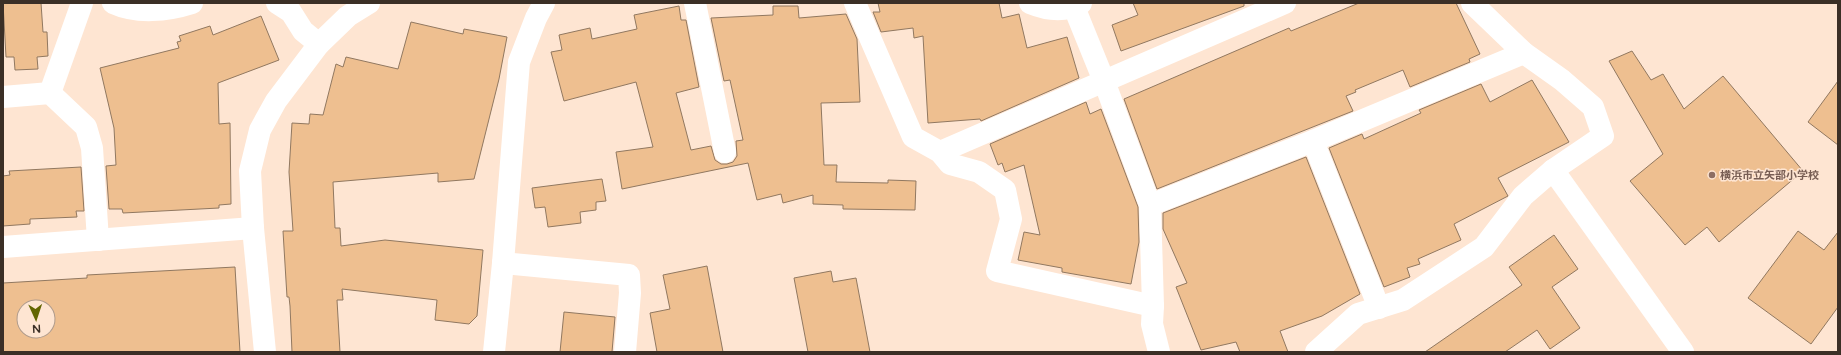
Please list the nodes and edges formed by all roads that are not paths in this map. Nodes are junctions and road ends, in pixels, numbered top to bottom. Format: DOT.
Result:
graph roads {
  1 [pos="82,3"];
  2 [pos="113,3"];
  3 [pos="192,3"];
  4 [pos="277,3"];
  5 [pos="369,3"];
  6 [pos="544,3"];
  7 [pos="695,3"];
  8 [pos="855,3"];
  9 [pos="1030,3"];
  10 [pos="1285,3"];
  11 [pos="1472,3"];
  12 [pos="1078,5"];
  13 [pos="319,44"];
  14 [pos="1524,53"];
  15 [pos="1104,81"];
  16 [pos="50,93"];
  17 [pos="3,97"];
  18 [pos="1313,141"];
  19 [pos="725,152"];
  20 [pos="940,152"];
  21 [pos="1553,170"];
  22 [pos="1150,205"];
  23 [pos="253,228"];
  24 [pos="98,240"];
  25 [pos="3,247"];
  26 [pos="503,263"];
  27 [pos="1153,306"];
  28 [pos="1380,308"];
  29 [pos="265,352"];
  30 [pos="494,352"];
  31 [pos="625,352"];
  32 [pos="1159,352"];
  33 [pos="1316,352"];
  34 [pos="1683,352"];
  1 -- 16 [label="street"];
  2 -- 3 [label="street"];
  4 -- 13 [label="street"];
  5 -- 13 [label="street"];
  6 -- 26 [label="street"];
  7 -- 19 [label="street"];
  8 -- 20 [label="street"];
  9 -- 12 [label="street"];
  10 -- 15 [label="street"];
  11 -- 14 [label="street"];
  12 -- 15 [label="street"];
  13 -- 23 [label="street"];
  14 -- 18 [label="street"];
  14 -- 21 [label="street"];
  15 -- 20 [label="street"];
  15 -- 22 [label="street"];
  16 -- 17 [label="street"];
  16 -- 24 [label="street"];
  18 -- 22 [label="street"];
  18 -- 28 [label="street"];
  20 -- 27 [label="street"];
  21 -- 28 [label="street"];
  21 -- 34 [label="street"];
  22 -- 27 [label="street"];
  23 -- 24 [label="street"];
  23 -- 29 [label="street"];
  24 -- 25 [label="street"];
  26 -- 30 [label="street"];
  26 -- 31 [label="street"];
  27 -- 32 [label="street"];
  28 -- 33 [label="street"];
}
